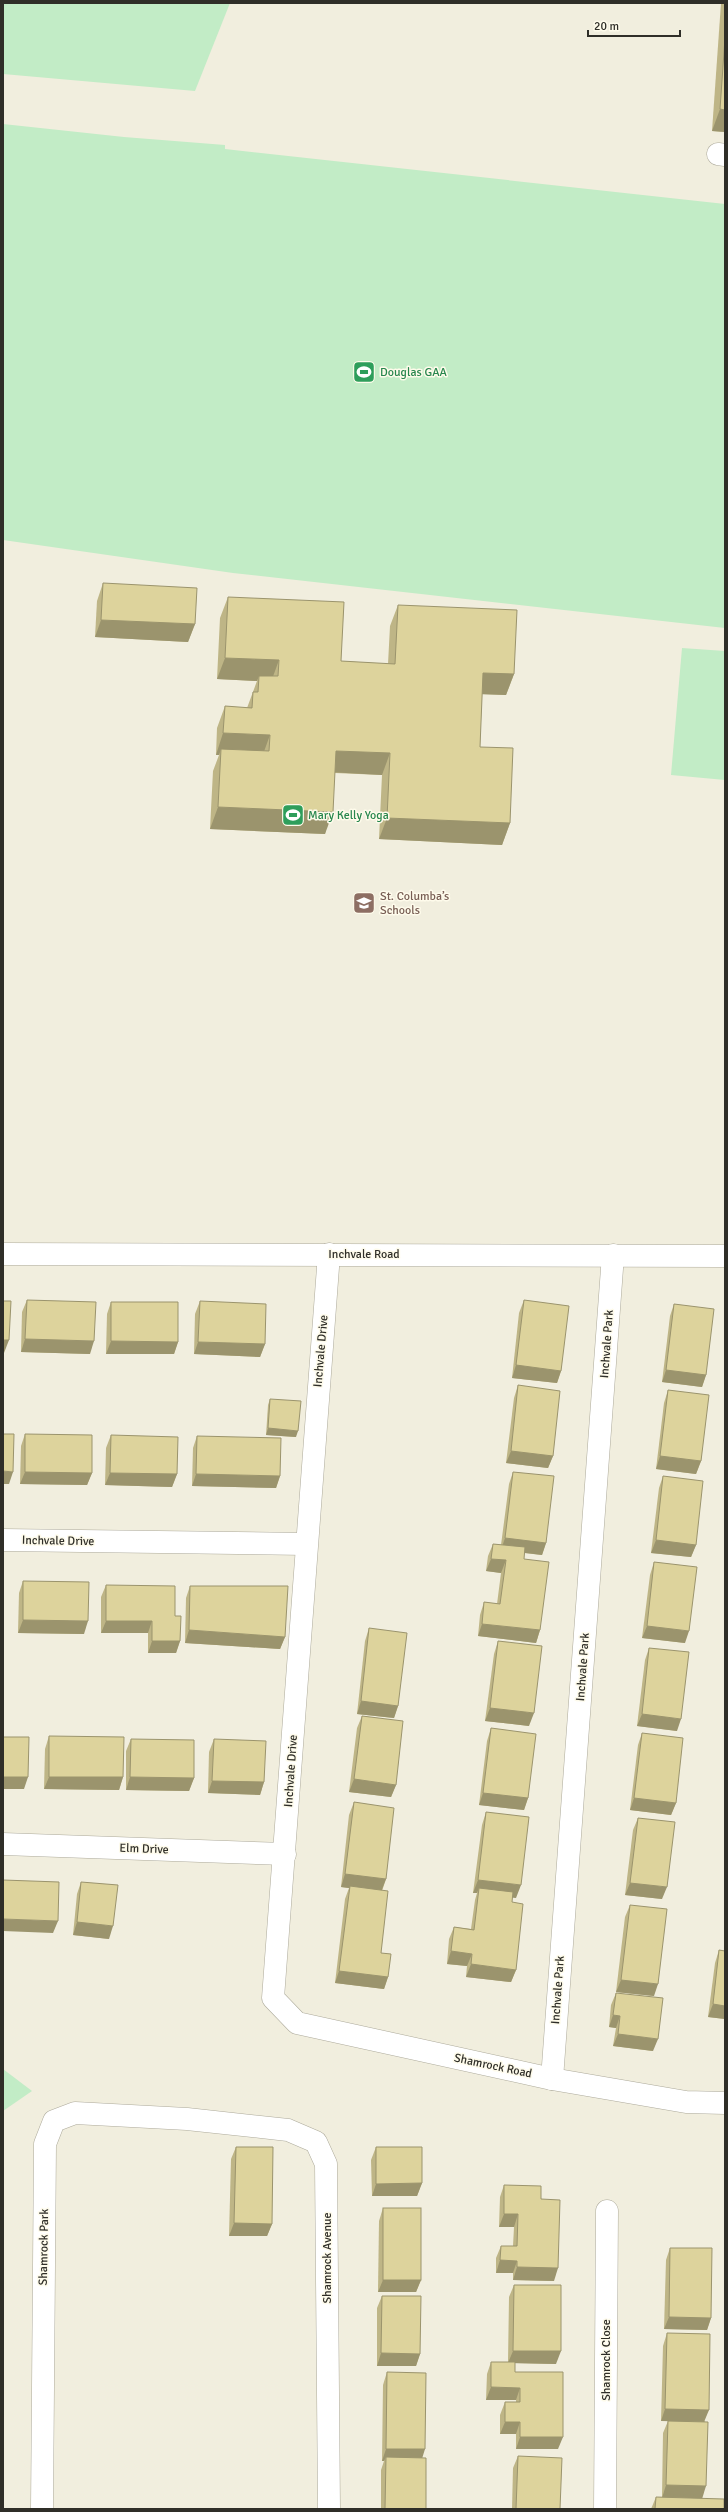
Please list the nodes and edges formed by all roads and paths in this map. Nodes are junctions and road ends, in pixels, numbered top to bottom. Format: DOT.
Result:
graph roads {
  1 [pos="3,1254"];
  2 [pos="329,1254"];
  3 [pos="613,1255"];
  4 [pos="725,1256"];
  5 [pos="3,1540"];
  6 [pos="306,1544"];
  7 [pos="3,1844"];
  8 [pos="285,1854"];
  9 [pos="273,1998"];
  10 [pos="552,2079"];
  11 [pos="725,2103"];
  12 [pos="187,2119"];
  13 [pos="607,2211"];
  14 [pos="42,2509"];
  15 [pos="329,2509"];
  16 [pos="605,2509"];
  1 -- 2 [label="street, Inchvale Road"];
  2 -- 3 [label="street, Inchvale Road"];
  2 -- 6 [label="street, Inchvale Drive"];
  3 -- 4 [label="street, Inchvale Road"];
  3 -- 10 [label="street, Inchvale Park"];
  5 -- 6 [label="street, Inchvale Drive"];
  6 -- 8 [label="street, Inchvale Drive"];
  7 -- 8 [label="street, Elm Drive"];
  8 -- 9 [label="street, Inchvale Drive"];
  9 -- 10 [label="street, Shamrock Road"];
  10 -- 11 [label="street, Shamrock Road"];
  12 -- 14 [label="street, Shamrock Park"];
  12 -- 15 [label="street, Shamrock Avenue"];
  13 -- 16 [label="street, Shamrock Close"];
}
